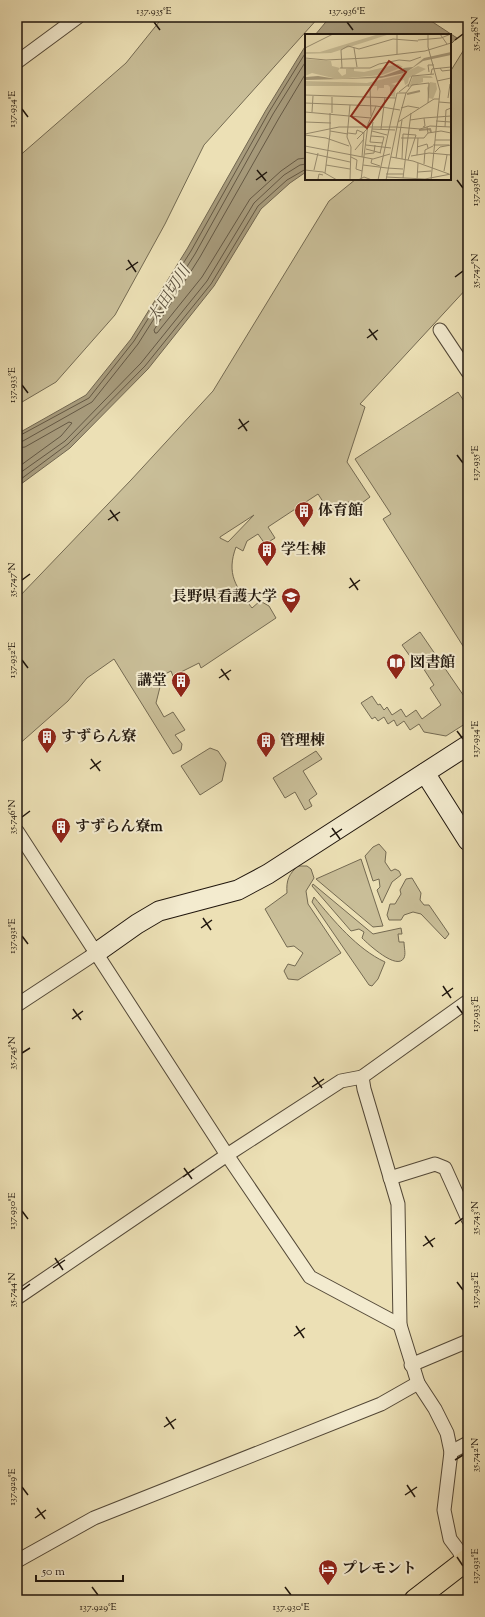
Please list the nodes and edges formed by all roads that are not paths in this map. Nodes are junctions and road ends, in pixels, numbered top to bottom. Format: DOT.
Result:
graph roads {
  1 [pos="78,17"];
  2 [pos="17,62"];
  3 [pos="440,330"];
  4 [pos="468,372"];
  5 [pos="468,745"];
  6 [pos="426,773"];
  7 [pos="17,831"];
  8 [pos="468,841"];
  9 [pos="96,953"];
  10 [pos="468,1001"];
  11 [pos="17,1005"];
  12 [pos="362,1076"];
  13 [pos="227,1155"];
  14 [pos="390,1178"];
  15 [pos="468,1219"];
  16 [pos="17,1298"];
  17 [pos="400,1325"];
  18 [pos="468,1341"];
  19 [pos="411,1365"];
  20 [pos="418,1383"];
  21 [pos="468,1443"];
  22 [pos="451,1452"];
  23 [pos="17,1561"];
  24 [pos="467,1564"];
  25 [pos="415,1600"];
  1 -- 2 [label="street"];
  3 -- 4 [label="street"];
  5 -- 6 [label="street"];
  6 -- 8 [label="street"];
  6 -- 9 [label="street"];
  7 -- 9 [label="street"];
  9 -- 11 [label="street"];
  9 -- 13 [label="street"];
  10 -- 12 [label="street"];
  12 -- 13 [label="street"];
  12 -- 14 [label="street"];
  13 -- 16 [label="street"];
  13 -- 17 [label="street"];
  14 -- 15 [label="street"];
  14 -- 17 [label="street"];
  17 -- 19 [label="street"];
  18 -- 19 [label="street"];
  19 -- 20 [label="street"];
  20 -- 22 [label="street"];
  20 -- 23 [label="street"];
  21 -- 22 [label="street"];
  22 -- 24 [label="street"];
  24 -- 25 [label="main road"];
}
